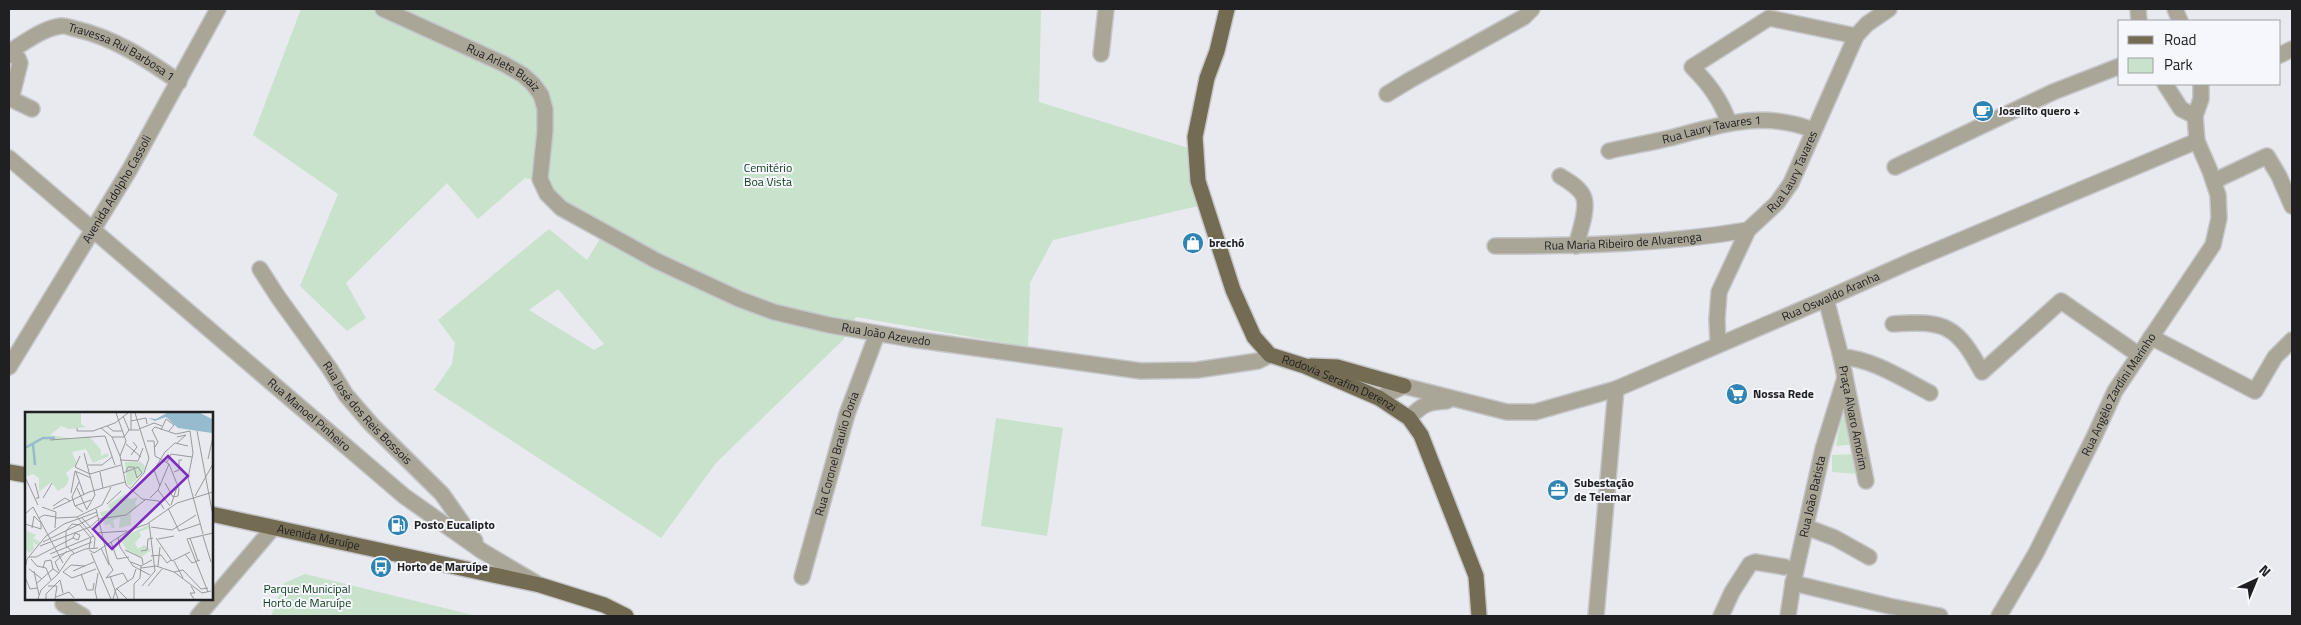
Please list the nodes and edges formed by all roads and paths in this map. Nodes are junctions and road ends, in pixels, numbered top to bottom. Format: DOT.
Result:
graph roads {
  1 [pos="218,9"];
  2 [pos="383,9"];
  3 [pos="1106,9"];
  4 [pos="1227,9"];
  5 [pos="1532,9"];
  6 [pos="1889,9"];
  7 [pos="404,13"];
  8 [pos="1856,36"];
  9 [pos="9,53"];
  10 [pos="1100,54"];
  11 [pos="2118,67"];
  12 [pos="178,82"];
  13 [pos="2167,85"];
  14 [pos="2205,85"];
  15 [pos="1387,94"];
  16 [pos="32,109"];
  17 [pos="2195,116"];
  18 [pos="1729,123"];
  19 [pos="1813,130"];
  20 [pos="2197,141"];
  21 [pos="1609,151"];
  22 [pos="9,158"];
  23 [pos="1895,167"];
  24 [pos="1560,176"];
  25 [pos="2212,176"];
  26 [pos="540,179"];
  27 [pos="2292,206"];
  28 [pos="92,228"];
  29 [pos="1748,230"];
  30 [pos="1495,246"];
  31 [pos="1576,246"];
  32 [pos="260,269"];
  33 [pos="1826,299"];
  34 [pos="1893,324"];
  35 [pos="877,334"];
  36 [pos="2151,337"];
  37 [pos="2292,340"];
  38 [pos="1718,344"];
  39 [pos="1270,355"];
  40 [pos="2139,355"];
  41 [pos="1841,357"];
  42 [pos="1305,366"];
  43 [pos="9,368"];
  44 [pos="1845,378"];
  45 [pos="1404,386"];
  46 [pos="1616,389"];
  47 [pos="1930,393"];
  48 [pos="1379,398"];
  49 [pos="1456,400"];
  50 [pos="1408,418"];
  51 [pos="9,472"];
  52 [pos="25,475"];
  53 [pos="1866,481"];
  54 [pos="212,514"];
  55 [pos="1806,527"];
  56 [pos="273,528"];
  57 [pos="482,551"];
  58 [pos="1869,557"];
  59 [pos="1785,568"];
  60 [pos="802,577"];
  61 [pos="1793,582"];
  62 [pos="540,585"];
  63 [pos="212,600"];
  64 [pos="212,600"];
  65 [pos="61,606"];
  66 [pos="83,616"];
  67 [pos="198,616"];
  68 [pos="626,616"];
  69 [pos="1479,616"];
  70 [pos="1596,616"];
  71 [pos="1722,616"];
  72 [pos="1788,616"];
  73 [pos="1940,616"];
  74 [pos="1999,616"];
  1 -- 12 [label="street, Avenida Adolpho Cassoli"];
  2 -- 7 [label="street, Rua Arlete Buaiz"];
  3 -- 10 [label="street"];
  4 -- 39 [label="main road, Rodovia Serafim Derenzi"];
  5 -- 15 [label="street"];
  6 -- 8 [label="street, Rua Laury Tavares"];
  7 -- 26 [label="street, Rua Arlete Buaiz"];
  8 -- 18 [label="street"];
  8 -- 19 [label="street, Rua Laury Tavares"];
  9 -- 12 [label="street, Travessa Rui Barbosa 1"];
  9 -- 16 [label="street"];
  11 -- 23 [label="street"];
  12 -- 28 [label="street, Avenida Adolpho Cassoli"];
  13 -- 17 [label="street"];
  14 -- 17 [label="street"];
  17 -- 20 [label="street"];
  18 -- 19 [label="street, Rua Laury Tavares 1"];
  18 -- 21 [label="street, Rua Laury Tavares 1"];
  19 -- 29 [label="street, Rua Laury Tavares"];
  20 -- 25 [label="street, Rua Angêlo Zardini Marinho"];
  20 -- 33 [label="street, Rua Oswaldo Aranha"];
  22 -- 28 [label="street, Rua Manoel Pinheiro"];
  24 -- 31 [label="street"];
  25 -- 27 [label="street"];
  25 -- 36 [label="street, Rua Angêlo Zardini Marinho"];
  26 -- 35 [label="street, Rua João Azevedo"];
  28 -- 43 [label="street, Avenida Adolpho Cassoli"];
  28 -- 57 [label="street, Rua Manoel Pinheiro"];
  29 -- 31 [label="street, Rua Maria Ribeiro de Alvarenga"];
  29 -- 38 [label="street, Rua Laury Tavares"];
  30 -- 31 [label="street, Rua Maria Ribeiro de Alvarenga"];
  32 -- 57 [label="street, Rua José dos Reis Bossois"];
  33 -- 38 [label="street, Rua Oswaldo Aranha"];
  33 -- 41 [label="street, Praça Alvaro Amorim"];
  34 -- 40 [label="street"];
  35 -- 39 [label="street, Rua João Azevedo"];
  35 -- 60 [label="street, Rua Coronel Braulio Doria"];
  36 -- 37 [label="street"];
  36 -- 40 [label="street, Rua Angêlo Zardini Marinho"];
  38 -- 46 [label="street, Rua Oswaldo Aranha"];
  39 -- 42 [label="main road, Rodovia Serafim Derenzi"];
  40 -- 74 [label="street, Rua Angêlo Zardini Marinho"];
  41 -- 44 [label="street, Praça Alvaro Amorim"];
  41 -- 47 [label="street"];
  42 -- 45 [label="main road"];
  42 -- 48 [label="main road, Rodovia Serafim Derenzi"];
  44 -- 53 [label="street, Praça Alvaro Amorim"];
  44 -- 55 [label="street, Rua João Batista"];
  45 -- 48 [label="street"];
  45 -- 49 [label="street, Rua Oswaldo Aranha"];
  46 -- 49 [label="street, Rua Oswaldo Aranha"];
  46 -- 70 [label="street"];
  48 -- 50 [label="main road, Rodovia Serafim Derenzi"];
  49 -- 50 [label="street, Rua Oswaldo Aranha"];
  50 -- 69 [label="main road, Rodovia Serafim Derenzi"];
  51 -- 52 [label="main road"];
  54 -- 56 [label="main road, Avenida Maruípe"];
  55 -- 58 [label="street"];
  55 -- 61 [label="street, Rua João Batista"];
  56 -- 62 [label="main road, Avenida Maruípe"];
  56 -- 63 [label="street"];
  57 -- 62 [label="street, Rua Manoel Pinheiro"];
  59 -- 71 [label="street"];
  61 -- 72 [label="street, Rua João Batista"];
  61 -- 73 [label="street"];
  62 -- 68 [label="main road, Avenida Maruípe"];
  64 -- 67 [label="street"];
  65 -- 66 [label="street"];
}
